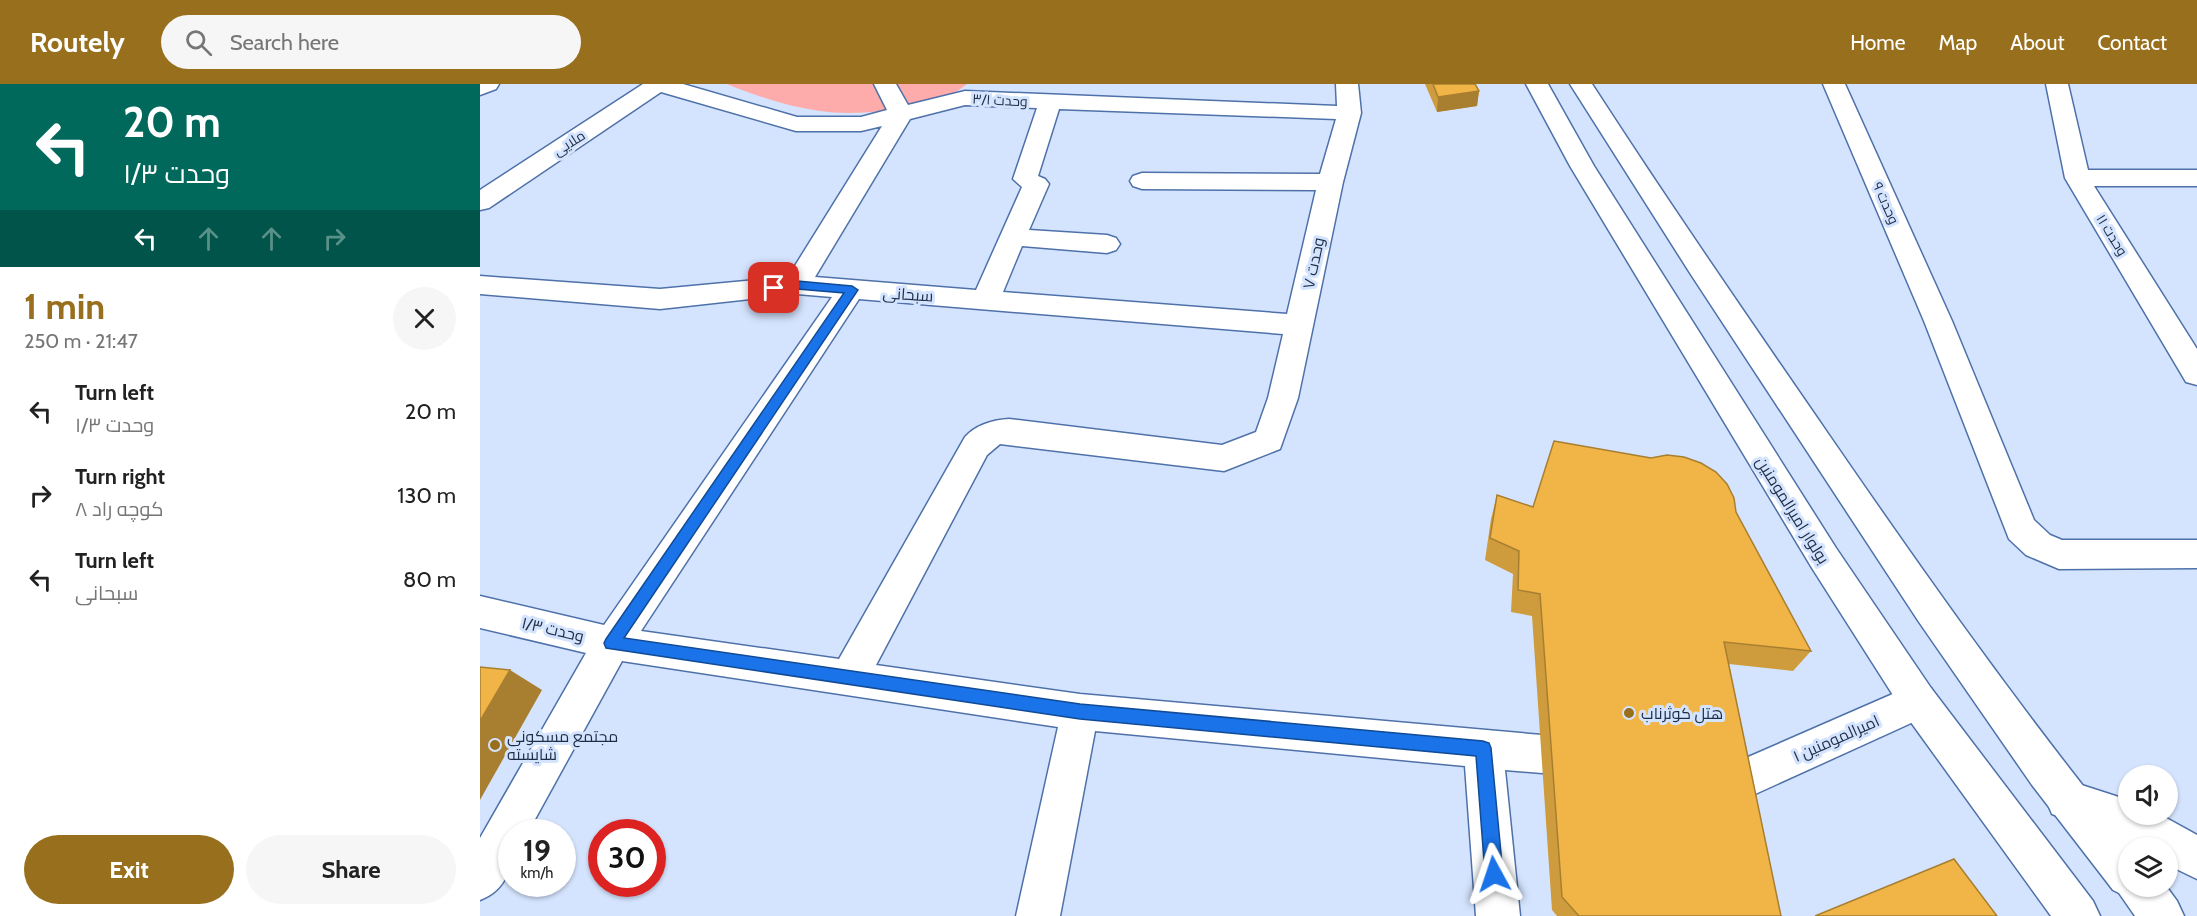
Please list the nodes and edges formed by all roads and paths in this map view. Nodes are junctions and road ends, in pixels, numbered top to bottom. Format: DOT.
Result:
graph roads {
  1 [pos="488,84"];
  2 [pos="659,84"];
  3 [pos="885,84"];
  4 [pos="1347,84"];
  5 [pos="1537,84"];
  6 [pos="1581,84"];
  7 [pos="1834,84"];
  8 [pos="2057,84"];
  9 [pos="480,88"];
  10 [pos="931,95"];
  11 [pos="1050,102"];
  12 [pos="1349,113"];
  13 [pos="901,114"];
  14 [pos="2077,178"];
  15 [pos="2197,178"];
  16 [pos="1142,181"];
  17 [pos="1330,182"];
  18 [pos="480,202"];
  19 [pos="1013,237"];
  20 [pos="1107,244"];
  21 [pos="480,285"];
  22 [pos="797,285"];
  23 [pos="852,290"];
  24 [pos="986,299"];
  25 [pos="1300,325"];
  26 [pos="2197,374"];
  27 [pos="2197,554"];
  28 [pos="480,612"];
  29 [pos="612,643"];
  30 [pos="850,676"];
  31 [pos="1918,700"];
  32 [pos="1080,712"];
  33 [pos="1483,748"];
  34 [pos="1542,754"];
  35 [pos="1753,775"];
  36 [pos="2066,800"];
  37 [pos="2197,858"];
  38 [pos="2118,863"];
  39 [pos="480,879"];
  40 [pos="2147,897"];
  41 [pos="1038,916"];
  42 [pos="1498,916"];
  43 [pos="2078,916"];
  44 [pos="2162,916"];
  1 -- 9 [label="street"];
  2 -- 13 [label="street, وحدت ۳/۱"];
  2 -- 18 [label="street, ملایی"];
  3 -- 13 [label="street"];
  4 -- 12 [label="street, وحدت ۷"];
  5 -- 31 [label="street, بولوار امیرالمومنین"];
  6 -- 36 [label="street"];
  7 -- 27 [label="street, وحدت ۹"];
  8 -- 14 [label="street, وحدت ۱۱"];
  10 -- 11 [label="street, وحدت ۳/۱"];
  10 -- 13 [label="street, وحدت ۳/۱"];
  11 -- 12 [label="street, وحدت ۳/۱"];
  11 -- 19 [label="street"];
  12 -- 17 [label="street, وحدت ۷"];
  13 -- 22 [label="street"];
  14 -- 15 [label="street"];
  14 -- 26 [label="street, وحدت ۱۱"];
  16 -- 17 [label="street"];
  17 -- 25 [label="street, وحدت ۷"];
  19 -- 20 [label="street"];
  19 -- 24 [label="street"];
  21 -- 22 [label="street, سبحانی"];
  22 -- 23 [label="street, سبحانی"];
  23 -- 24 [label="street, سبحانی"];
  23 -- 29 [label="street"];
  24 -- 25 [label="street, سبحانی"];
  25 -- 30 [label="street, وحدت ۷"];
  28 -- 29 [label="street, وحدت ۱/۳"];
  29 -- 30 [label="street, وحدت ۱/۳"];
  29 -- 39 [label="street"];
  30 -- 32 [label="street, وحدت ۱/۳"];
  31 -- 35 [label="street, امیرالمومنین ۱"];
  31 -- 43 [label="street, بولوار امیرالمومنین"];
  32 -- 33 [label="street, وحدت ۱/۳"];
  32 -- 41 [label="street"];
  33 -- 34 [label="street"];
  33 -- 42 [label="street"];
  36 -- 37 [label="street"];
  36 -- 38 [label="street"];
  40 -- 44 [label="street"];
}
